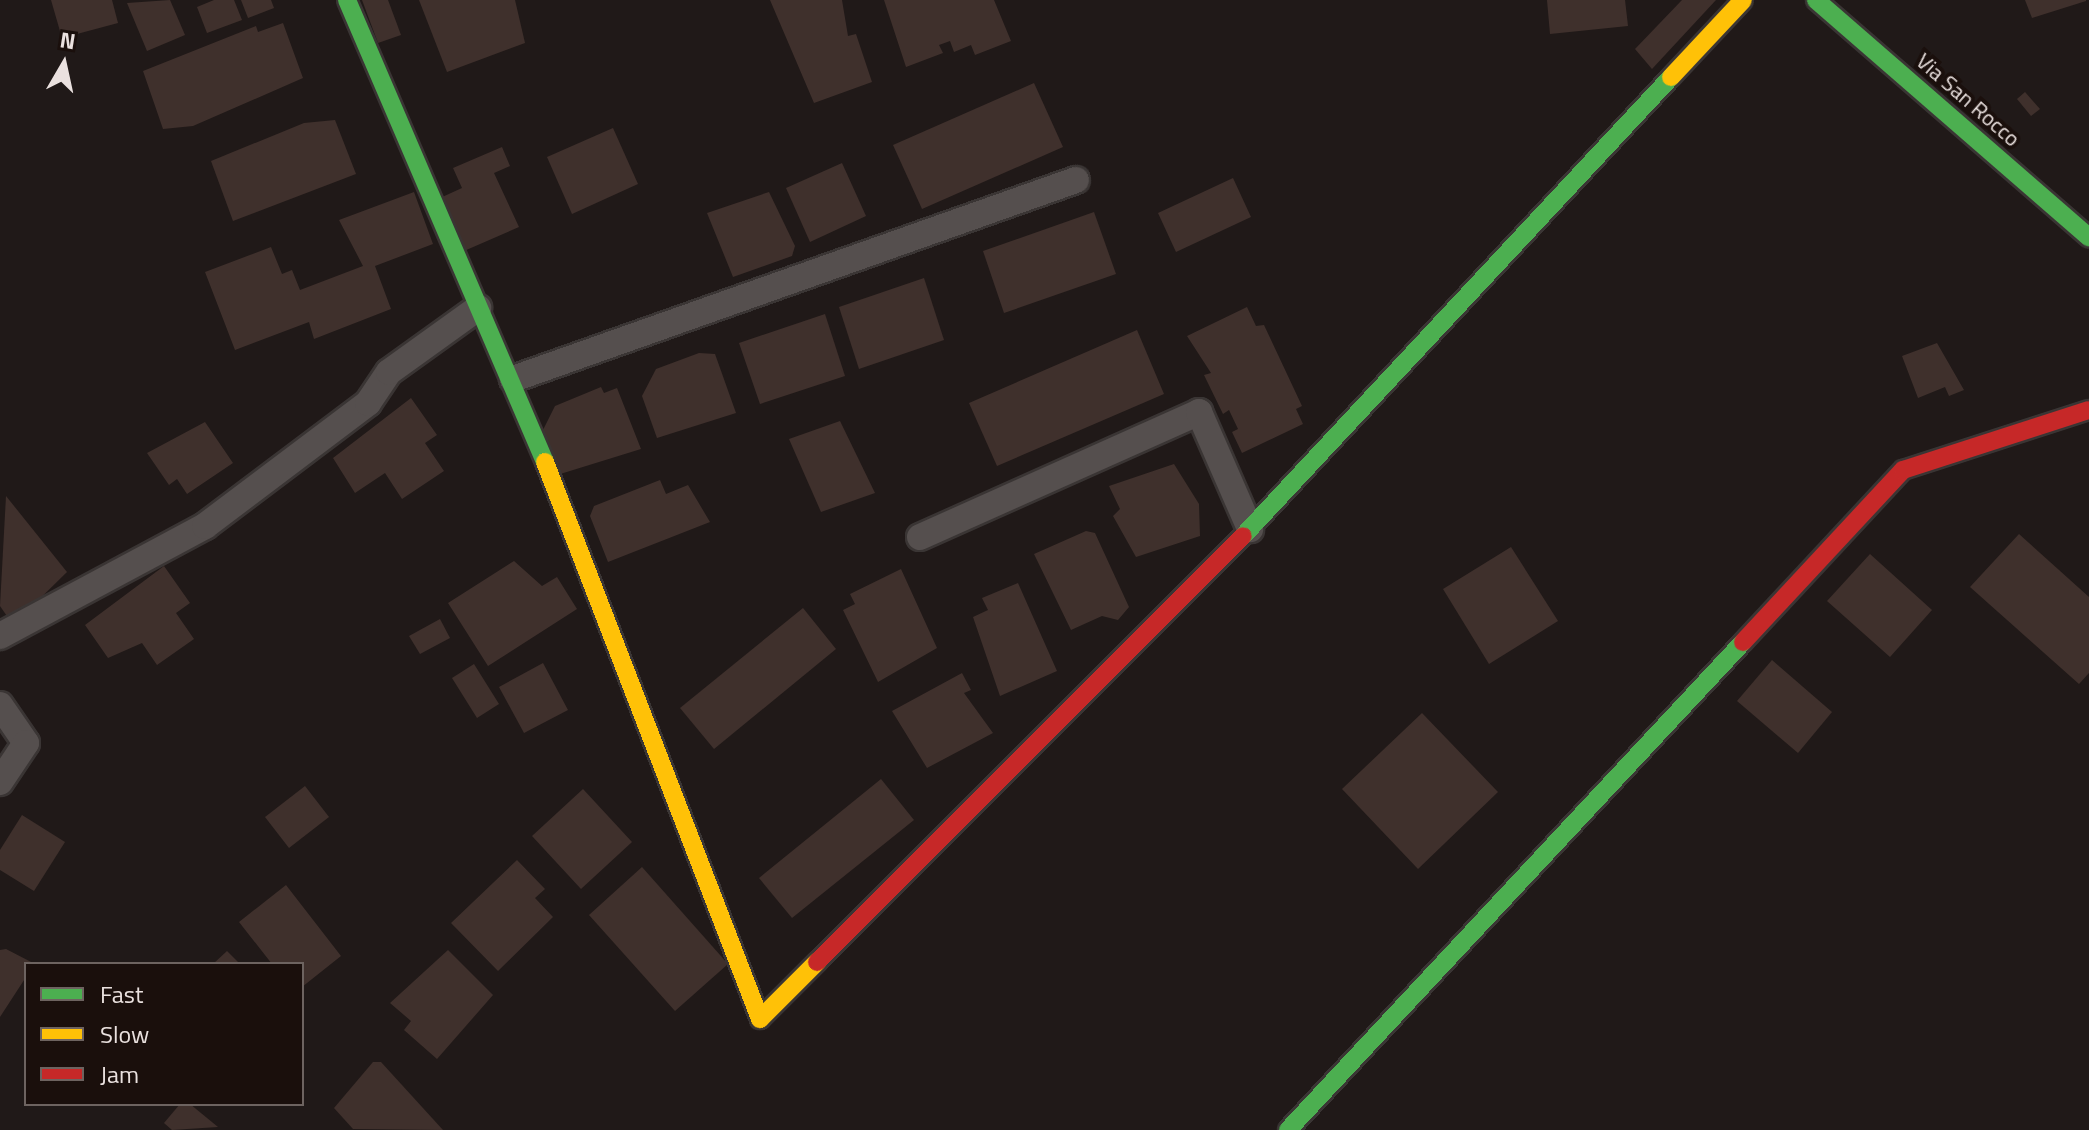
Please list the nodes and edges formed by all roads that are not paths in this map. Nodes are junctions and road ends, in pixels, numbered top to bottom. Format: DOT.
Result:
graph roads {
  1 [pos="347,0"];
  2 [pos="1743,0"];
  3 [pos="1816,0"];
  4 [pos="1076,180"];
  5 [pos="2089,237"];
  6 [pos="478,308"];
  7 [pos="513,379"];
  8 [pos="2089,410"];
  9 [pos="1250,529"];
  10 [pos="920,537"];
  11 [pos="0,636"];
  12 [pos="0,705"];
  13 [pos="0,782"];
  14 [pos="1288,1130"];
  1 -- 6 [label="street"];
  2 -- 9 [label="street"];
  3 -- 5 [label="street, Via San Rocco"];
  4 -- 7 [label="street"];
  6 -- 7 [label="street"];
  6 -- 11 [label="street"];
  7 -- 9 [label="street"];
  8 -- 14 [label="street"];
  9 -- 10 [label="street"];
  12 -- 13 [label="street"];
}
